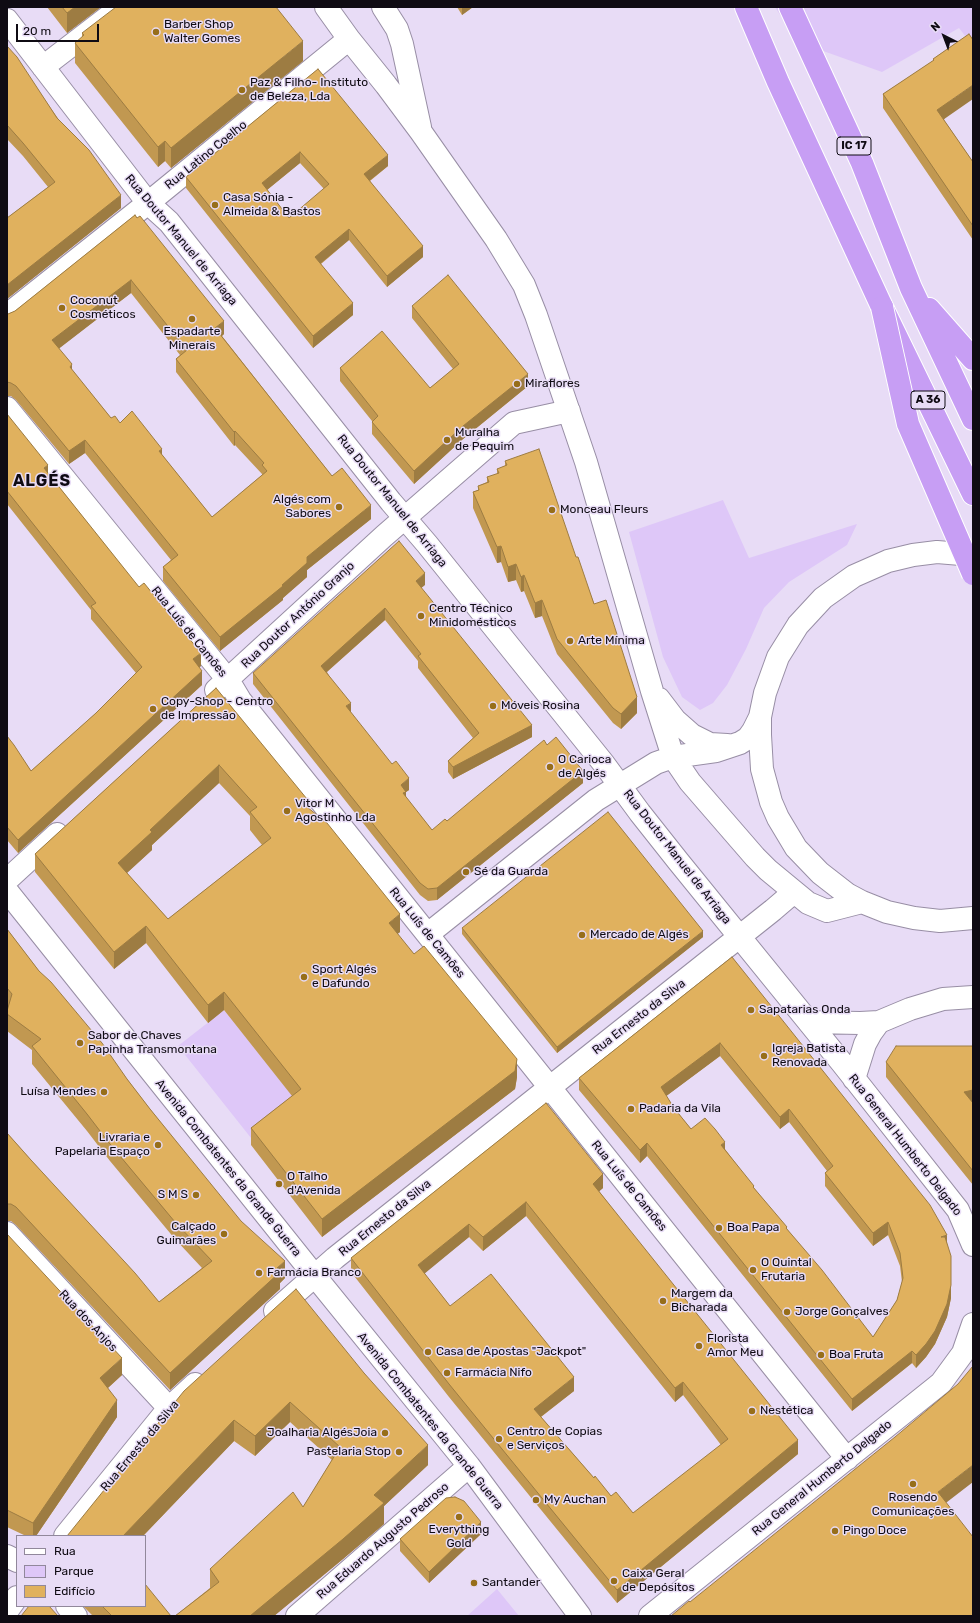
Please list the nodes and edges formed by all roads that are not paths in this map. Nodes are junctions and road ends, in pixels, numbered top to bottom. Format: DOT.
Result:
graph roads {
  1 [pos="121,7"];
  2 [pos="326,7"];
  3 [pos="383,7"];
  4 [pos="746,7"];
  5 [pos="790,7"];
  6 [pos="7,20"];
  7 [pos="349,39"];
  8 [pos="43,67"];
  9 [pos="421,132"];
  10 [pos="148,203"];
  11 [pos="911,288"];
  12 [pos="882,307"];
  13 [pos="7,315"];
  14 [pos="973,359"];
  15 [pos="7,408"];
  16 [pos="569,411"];
  17 [pos="973,419"];
  18 [pos="973,494"];
  19 [pos="405,518"];
  20 [pos="973,555"];
  21 [pos="973,574"];
  22 [pos="228,680"];
  23 [pos="652,691"];
  24 [pos="204,701"];
  25 [pos="760,717"];
  26 [pos="734,746"];
  27 [pos="673,757"];
  28 [pos="620,785"];
  29 [pos="71,822"];
  30 [pos="7,880"];
  31 [pos="7,891"];
  32 [pos="794,892"];
  33 [pos="862,902"];
  34 [pos="971,920"];
  35 [pos="428,934"];
  36 [pos="740,937"];
  37 [pos="973,997"];
  38 [pos="809,1022"];
  39 [pos="879,1022"];
  40 [pos="854,1079"];
  41 [pos="550,1087"];
  42 [pos="7,1233"];
  43 [pos="973,1245"];
  44 [pos="314,1275"];
  45 [pos="262,1323"];
  46 [pos="973,1324"];
  47 [pos="209,1371"];
  48 [pos="169,1408"];
  49 [pos="847,1459"];
  50 [pos="469,1466"];
  51 [pos="66,1535"];
  52 [pos="7,1556"];
  53 [pos="16,1561"];
  54 [pos="16,1598"];
  55 [pos="68,1607"];
  56 [pos="7,1610"];
  57 [pos="76,1616"];
  58 [pos="297,1616"];
  59 [pos="580,1616"];
  60 [pos="650,1616"];
  1 -- 8 [label="street"];
  2 -- 7 [label="street"];
  3 -- 9 [label="street"];
  4 -- 12 [label="highway"];
  5 -- 11 [label="highway, IC 17"];
  6 -- 8 [label="street, Rua Doutor Manuel de Arriaga"];
  7 -- 9 [label="street"];
  7 -- 10 [label="street, Rua Latino Coelho"];
  8 -- 10 [label="street, Rua Doutor Manuel de Arriaga"];
  9 -- 16 [label="street"];
  10 -- 13 [label="street, Rua Latino Coelho"];
  10 -- 19 [label="street, Rua Doutor Manuel de Arriaga"];
  11 -- 14 [label="highway"];
  11 -- 17 [label="highway, A 36"];
  12 -- 18 [label="highway, A 36, bridge"];
  12 -- 21 [label="highway, bridge"];
  15 -- 22 [label="street, Rua Luís de Camões"];
  16 -- 19 [label="street, Rua Doutor António Granjo"];
  16 -- 23 [label="street"];
  19 -- 22 [label="street, Rua Doutor António Granjo"];
  19 -- 28 [label="street, Rua Doutor Manuel de Arriaga"];
  20 -- 25 [label="street"];
  22 -- 24 [label="street, Rua Doutor António Granjo"];
  22 -- 35 [label="street, Rua Luís de Camões"];
  23 -- 26 [label="street"];
  23 -- 27 [label="street"];
  25 -- 26 [label="street"];
  25 -- 33 [label="street"];
  26 -- 27 [label="street"];
  27 -- 28 [label="street"];
  27 -- 32 [label="street"];
  28 -- 35 [label="street"];
  28 -- 36 [label="street, Rua Doutor Manuel de Arriaga"];
  29 -- 30 [label="street"];
  31 -- 44 [label="street, Avenida Combatentes da Grande Guerra"];
  32 -- 33 [label="street"];
  32 -- 36 [label="street, Rua Ernesto da Silva"];
  33 -- 34 [label="street"];
  35 -- 41 [label="street, Rua Luís de Camões"];
  36 -- 38 [label="street, Rua General Humberto Delgado"];
  36 -- 41 [label="street, Rua Ernesto da Silva"];
  37 -- 39 [label="street"];
  38 -- 39 [label="street"];
  38 -- 40 [label="street, Rua General Humberto Delgado"];
  39 -- 40 [label="street"];
  40 -- 43 [label="street, Rua General Humberto Delgado"];
  41 -- 44 [label="street, Rua Ernesto da Silva"];
  41 -- 49 [label="street, Rua Luís de Camões"];
  42 -- 48 [label="street, Rua dos Anjos"];
  44 -- 45 [label="street, Rua Ernesto da Silva"];
  44 -- 50 [label="street, Avenida Combatentes da Grande Guerra"];
  46 -- 49 [label="street, Rua General Humberto Delgado"];
  47 -- 48 [label="street, Rua Ernesto da Silva"];
  48 -- 51 [label="street, Rua Ernesto da Silva"];
  49 -- 60 [label="street, Rua General Humberto Delgado"];
  50 -- 58 [label="street, Rua Eduardo Augusto Pedroso"];
  50 -- 59 [label="street, Avenida Combatentes da Grande Guerra"];
  52 -- 53 [label="street"];
  54 -- 56 [label="street"];
  55 -- 57 [label="street"];
}
